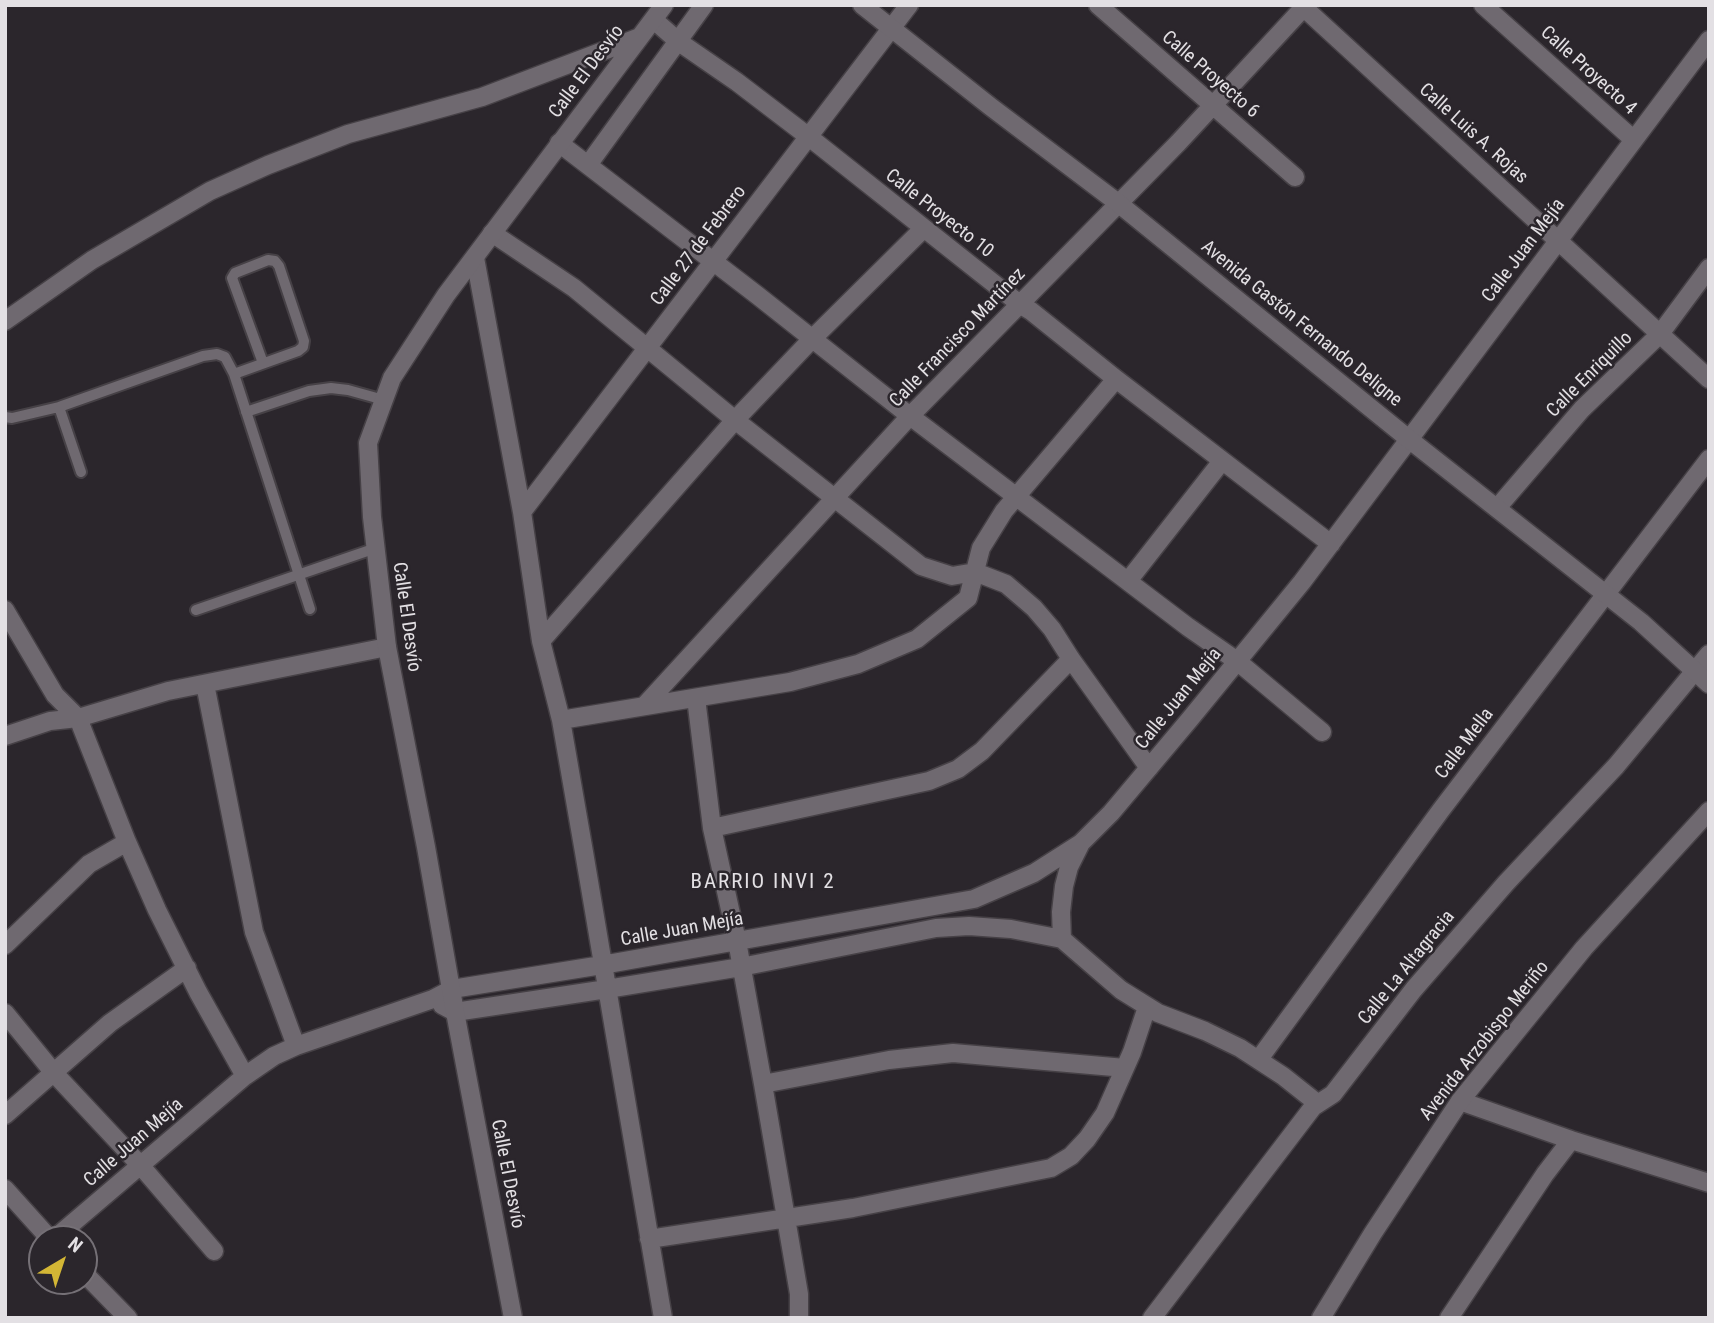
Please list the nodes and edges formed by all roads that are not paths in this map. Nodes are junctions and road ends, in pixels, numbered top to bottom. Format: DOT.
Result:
graph roads {
  1 [pos="704,5"];
  2 [pos="862,5"];
  3 [pos="909,5"];
  4 [pos="1098,5"];
  5 [pos="1483,5"];
  6 [pos="1304,6"];
  7 [pos="659,13"];
  8 [pos="892,30"];
  9 [pos="640,37"];
  10 [pos="1709,40"];
  11 [pos="679,42"];
  12 [pos="1214,106"];
  13 [pos="809,137"];
  14 [pos="1634,140"];
  15 [pos="559,143"];
  16 [pos="588,165"];
  17 [pos="1295,177"];
  18 [pos="1118,203"];
  19 [pos="923,229"];
  20 [pos="492,233"];
  21 [pos="1558,240"];
  22 [pos="475,258"];
  23 [pos="713,261"];
  24 [pos="1709,268"];
  25 [pos="1021,306"];
  26 [pos="5,321"];
  27 [pos="1660,334"];
  28 [pos="812,340"];
  29 [pos="648,348"];
  30 [pos="263,363"];
  31 [pos="234,374"];
  32 [pos="1116,379"];
  33 [pos="1709,379"];
  34 [pos="384,400"];
  35 [pos="59,407"];
  36 [pos="246,412"];
  37 [pos="910,416"];
  38 [pos="5,417"];
  39 [pos="736,420"];
  40 [pos="1410,440"];
  41 [pos="1709,459"];
  42 [pos="1222,461"];
  43 [pos="81,472"];
  44 [pos="1016,495"];
  45 [pos="834,498"];
  46 [pos="1497,508"];
  47 [pos="522,512"];
  48 [pos="1331,544"];
  49 [pos="376,548"];
  50 [pos="975,572"];
  51 [pos="298,574"];
  52 [pos="1128,581"];
  53 [pos="1605,594"];
  54 [pos="310,609"];
  55 [pos="5,610"];
  56 [pos="196,610"];
  57 [pos="541,641"];
  58 [pos="387,647"];
  59 [pos="1709,654"];
  60 [pos="1071,659"];
  61 [pos="1237,661"];
  62 [pos="1702,678"];
  63 [pos="205,684"];
  64 [pos="696,698"];
  65 [pos="645,705"];
  66 [pos="78,718"];
  67 [pos="561,720"];
  68 [pos="1322,732"];
  69 [pos="5,736"];
  70 [pos="1149,768"];
  71 [pos="1709,811"];
  72 [pos="712,828"];
  73 [pos="127,842"];
  74 [pos="1081,843"];
  75 [pos="1062,939"];
  76 [pos="737,941"];
  77 [pos="5,945"];
  78 [pos="603,965"];
  79 [pos="741,967"];
  80 [pos="187,968"];
  81 [pos="453,989"];
  82 [pos="607,989"];
  83 [pos="433,999"];
  84 [pos="1147,1007"];
  85 [pos="455,1012"];
  86 [pos="5,1013"];
  87 [pos="296,1046"];
  88 [pos="1259,1059"];
  89 [pos="1125,1068"];
  90 [pos="54,1073"];
  91 [pos="245,1076"];
  92 [pos="763,1084"];
  93 [pos="1460,1101"];
  94 [pos="1317,1103"];
  95 [pos="5,1115"];
  96 [pos="1571,1140"];
  97 [pos="141,1166"];
  98 [pos="1709,1183"];
  99 [pos="5,1189"];
  100 [pos="786,1217"];
  101 [pos="39,1225"];
  102 [pos="69,1225"];
  103 [pos="649,1239"];
  104 [pos="214,1251"];
  105 [pos="98,1287"];
  106 [pos="128,1318"];
  107 [pos="513,1318"];
  108 [pos="663,1318"];
  109 [pos="799,1318"];
  110 [pos="1152,1318"];
  111 [pos="1321,1318"];
  112 [pos="1450,1318"];
  1 -- 11 [label="street"];
  2 -- 8 [label="street, Avenida Gastón Fernando Deligne"];
  3 -- 8 [label="street, Calle 27 de Febrero"];
  4 -- 12 [label="street, Calle Proyecto 6"];
  5 -- 14 [label="street, Calle Proyecto 4"];
  6 -- 12 [label="street, Calle Francisco Martínez"];
  6 -- 21 [label="street, Calle Luis A. Rojas"];
  7 -- 9 [label="street, Calle El Desvío"];
  7 -- 11 [label="street, Calle Proyecto 10"];
  8 -- 13 [label="street, Calle 27 de Febrero"];
  8 -- 18 [label="street, Avenida Gastón Fernando Deligne"];
  9 -- 15 [label="street, Calle El Desvío"];
  9 -- 26 [label="street"];
  10 -- 14 [label="street, Calle Juan Mejía"];
  11 -- 13 [label="street, Calle Proyecto 10"];
  11 -- 16 [label="street"];
  12 -- 17 [label="street, Calle Proyecto 6"];
  12 -- 18 [label="street, Calle Francisco Martínez"];
  13 -- 19 [label="street, Calle Proyecto 10"];
  13 -- 23 [label="street, Calle 27 de Febrero"];
  14 -- 21 [label="street, Calle Juan Mejía"];
  15 -- 16 [label="street"];
  15 -- 20 [label="street, Calle El Desvío"];
  16 -- 23 [label="street"];
  18 -- 25 [label="street, Calle Francisco Martínez"];
  18 -- 40 [label="street, Avenida Gastón Fernando Deligne"];
  19 -- 25 [label="street, Calle Proyecto 10"];
  19 -- 28 [label="street"];
  20 -- 22 [label="street, Calle El Desvío"];
  20 -- 29 [label="street"];
  21 -- 27 [label="street, Calle Luis A. Rojas"];
  21 -- 40 [label="street, Calle Juan Mejía"];
  22 -- 34 [label="street, Calle El Desvío"];
  22 -- 47 [label="street"];
  23 -- 28 [label="street"];
  23 -- 29 [label="street, Calle 27 de Febrero"];
  24 -- 27 [label="street, Calle Enriquillo"];
  25 -- 32 [label="street, Calle Proyecto 10"];
  25 -- 37 [label="street, Calle Francisco Martínez"];
  27 -- 33 [label="street, Calle Luis A. Rojas"];
  27 -- 46 [label="street, Calle Enriquillo"];
  28 -- 37 [label="street"];
  28 -- 39 [label="street"];
  29 -- 39 [label="street"];
  29 -- 47 [label="street, Calle 27 de Febrero"];
  30 -- 30 [label="lane"];
  30 -- 31 [label="lane"];
  31 -- 35 [label="lane"];
  31 -- 36 [label="lane"];
  32 -- 42 [label="street, Calle Proyecto 10"];
  32 -- 44 [label="street"];
  34 -- 36 [label="lane"];
  34 -- 49 [label="street, Calle El Desvío"];
  35 -- 38 [label="lane"];
  35 -- 43 [label="lane"];
  36 -- 51 [label="lane"];
  37 -- 44 [label="street"];
  37 -- 45 [label="street, Calle Francisco Martínez"];
  39 -- 45 [label="street"];
  39 -- 57 [label="street"];
  40 -- 46 [label="street, Avenida Gastón Fernando Deligne"];
  40 -- 48 [label="street, Calle Juan Mejía"];
  41 -- 53 [label="street, Calle Mella"];
  42 -- 48 [label="street, Calle Proyecto 10"];
  42 -- 52 [label="street"];
  44 -- 50 [label="street"];
  44 -- 52 [label="street"];
  45 -- 50 [label="street"];
  45 -- 65 [label="street, Calle Francisco Martínez"];
  46 -- 53 [label="street, Avenida Gastón Fernando Deligne"];
  47 -- 57 [label="street"];
  48 -- 61 [label="street, Calle Juan Mejía"];
  49 -- 51 [label="lane"];
  49 -- 58 [label="street, Calle El Desvío"];
  50 -- 60 [label="street"];
  50 -- 64 [label="street"];
  51 -- 54 [label="lane"];
  51 -- 56 [label="lane"];
  52 -- 61 [label="street"];
  53 -- 62 [label="street, Avenida Gastón Fernando Deligne"];
  53 -- 88 [label="street, Calle Mella"];
  55 -- 66 [label="street"];
  57 -- 67 [label="street"];
  58 -- 63 [label="street"];
  58 -- 81 [label="street, Calle El Desvío"];
  59 -- 62 [label="street, Calle La Altagracia"];
  60 -- 70 [label="street"];
  60 -- 72 [label="street"];
  61 -- 68 [label="street"];
  61 -- 70 [label="street, Calle Juan Mejía"];
  62 -- 94 [label="street, Calle La Altagracia"];
  63 -- 66 [label="street"];
  63 -- 87 [label="street"];
  64 -- 65 [label="street"];
  64 -- 72 [label="street"];
  65 -- 67 [label="street"];
  66 -- 69 [label="street"];
  66 -- 73 [label="street"];
  67 -- 78 [label="street"];
  70 -- 74 [label="street, Calle Juan Mejía"];
  71 -- 93 [label="street, Avenida Arzobispo Meriño"];
  72 -- 76 [label="street"];
  73 -- 77 [label="street"];
  73 -- 80 [label="street"];
  74 -- 75 [label="street"];
  74 -- 76 [label="street, Calle Juan Mejía"];
  75 -- 79 [label="street"];
  75 -- 84 [label="street"];
  76 -- 78 [label="street, Calle Juan Mejía"];
  76 -- 79 [label="street"];
  78 -- 81 [label="street, Calle Juan Mejía"];
  78 -- 82 [label="street"];
  79 -- 82 [label="street"];
  79 -- 92 [label="street"];
  80 -- 90 [label="street"];
  80 -- 91 [label="street"];
  81 -- 83 [label="street, Calle Juan Mejía"];
  81 -- 85 [label="street, Calle El Desvío"];
  82 -- 85 [label="street"];
  82 -- 103 [label="street"];
  83 -- 85 [label="street"];
  83 -- 87 [label="street, Calle Juan Mejía"];
  84 -- 88 [label="street"];
  84 -- 89 [label="street"];
  85 -- 107 [label="street, Calle El Desvío"];
  86 -- 90 [label="street"];
  87 -- 91 [label="street, Calle Juan Mejía"];
  88 -- 94 [label="street"];
  89 -- 92 [label="street"];
  89 -- 100 [label="street"];
  90 -- 95 [label="street"];
  90 -- 97 [label="street"];
  91 -- 97 [label="street, Calle Juan Mejía"];
  92 -- 100 [label="street"];
  93 -- 96 [label="street"];
  93 -- 111 [label="street, Avenida Arzobispo Meriño"];
  94 -- 110 [label="street, Calle La Altagracia"];
  96 -- 98 [label="street"];
  96 -- 112 [label="street"];
  97 -- 102 [label="street, Calle Juan Mejía"];
  97 -- 104 [label="street"];
  99 -- 101 [label="street"];
  100 -- 103 [label="street"];
  100 -- 109 [label="street"];
  103 -- 108 [label="street"];
  105 -- 106 [label="street"];
}
